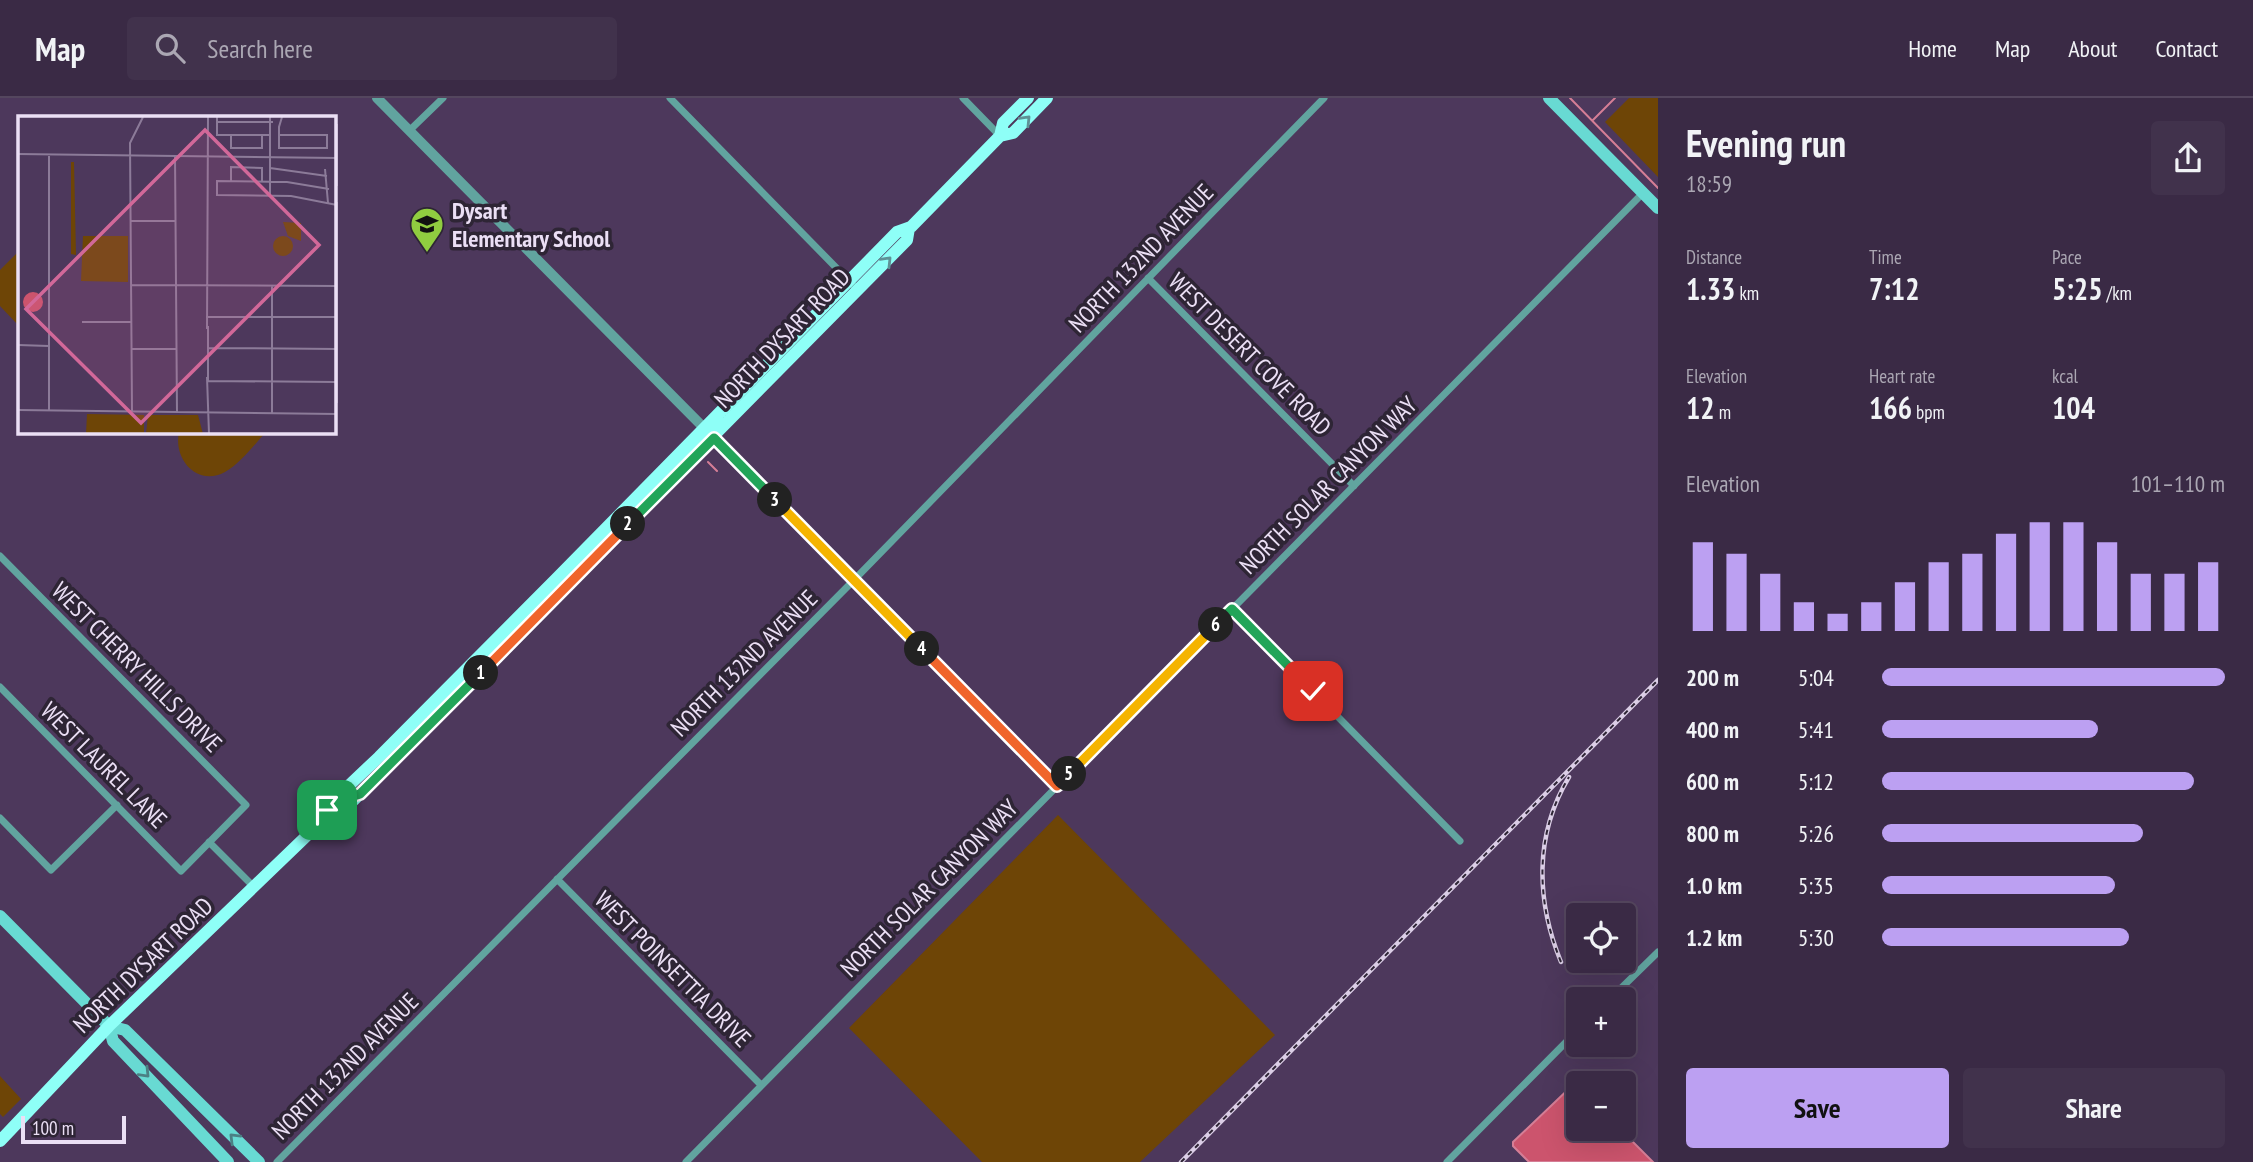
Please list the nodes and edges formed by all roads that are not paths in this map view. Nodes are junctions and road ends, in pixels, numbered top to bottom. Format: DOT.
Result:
graph roads {
  1 [pos="377,98"];
  2 [pos="443,98"];
  3 [pos="670,98"];
  4 [pos="963,98"];
  5 [pos="1028,98"];
  6 [pos="1047,98"];
  7 [pos="1324,98"];
  8 [pos="1549,98"];
  9 [pos="410,130"];
  10 [pos="1000,136"];
  11 [pos="1643,193"];
  12 [pos="1658,208"];
  13 [pos="1148,278"];
  14 [pos="854,285"];
  15 [pos="709,433"];
  16 [pos="1354,486"];
  17 [pos="0,556"];
  18 [pos="854,580"];
  19 [pos="1232,609"];
  20 [pos="0,687"];
  21 [pos="1057,786"];
  22 [pos="360,794"];
  23 [pos="117,805"];
  24 [pos="323,810"];
  25 [pos="0,818"];
  26 [pos="319,824"];
  27 [pos="1460,841"];
  28 [pos="209,842"];
  29 [pos="557,879"];
  30 [pos="254,887"];
  31 [pos="0,916"];
  32 [pos="1658,952"];
  33 [pos="1622,987"];
  34 [pos="109,1026"];
  35 [pos="1566,1042"];
  36 [pos="761,1085"];
  37 [pos="0,1141"];
  38 [pos="228,1162"];
  39 [pos="259,1162"];
  40 [pos="277,1162"];
  41 [pos="686,1162"];
  42 [pos="1447,1162"];
  1 -- 9 [label="street"];
  2 -- 9 [label="street"];
  3 -- 14 [label="street"];
  4 -- 10 [label="street"];
  5 -- 10 [label="main road, NORTH DYSART ROAD"];
  10 -- 6 [label="main road, NORTH DYSART ROAD, one-way"];
  7 -- 13 [label="street, NORTH 132ND AVENUE"];
  8 -- 11 [label="main road"];
  9 -- 15 [label="street"];
  10 -- 14 [label="main road, NORTH DYSART ROAD"];
  11 -- 12 [label="main road"];
  11 -- 16 [label="street, NORTH SOLAR CANYON WAY"];
  13 -- 16 [label="street, WEST DESERT COVE ROAD"];
  13 -- 18 [label="street, NORTH 132ND AVENUE"];
  14 -- 15 [label="main road, NORTH DYSART ROAD"];
  15 -- 18 [label="street"];
  15 -- 22 [label="main road, NORTH DYSART ROAD"];
  15 -- 24 [label="main road, NORTH DYSART ROAD"];
  16 -- 19 [label="street, NORTH SOLAR CANYON WAY"];
  17 -- 28 [label="street, WEST CHERRY HILLS DRIVE"];
  18 -- 21 [label="street"];
  18 -- 29 [label="street, NORTH 132ND AVENUE"];
  19 -- 21 [label="street, NORTH SOLAR CANYON WAY"];
  19 -- 27 [label="street"];
  20 -- 23 [label="street, WEST LAUREL LANE"];
  21 -- 36 [label="street, NORTH SOLAR CANYON WAY"];
  22 -- 24 [label="main road"];
  22 -- 26 [label="main road, NORTH DYSART ROAD"];
  23 -- 25 [label="street"];
  23 -- 28 [label="street, WEST LAUREL LANE"];
  24 -- 26 [label="main road, NORTH DYSART ROAD"];
  26 -- 30 [label="main road, NORTH DYSART ROAD"];
  28 -- 30 [label="street"];
  29 -- 36 [label="street, WEST POINSETTIA DRIVE"];
  29 -- 40 [label="street, NORTH 132ND AVENUE"];
  30 -- 34 [label="main road, NORTH DYSART ROAD"];
  31 -- 34 [label="main road"];
  32 -- 33 [label="street"];
  34 -- 37 [label="main road, NORTH DYSART ROAD"];
  34 -- 38 [label="main road, one-way"];
  39 -- 34 [label="main road, one-way"];
  35 -- 42 [label="street"];
  36 -- 41 [label="street, NORTH SOLAR CANYON WAY"];
}
